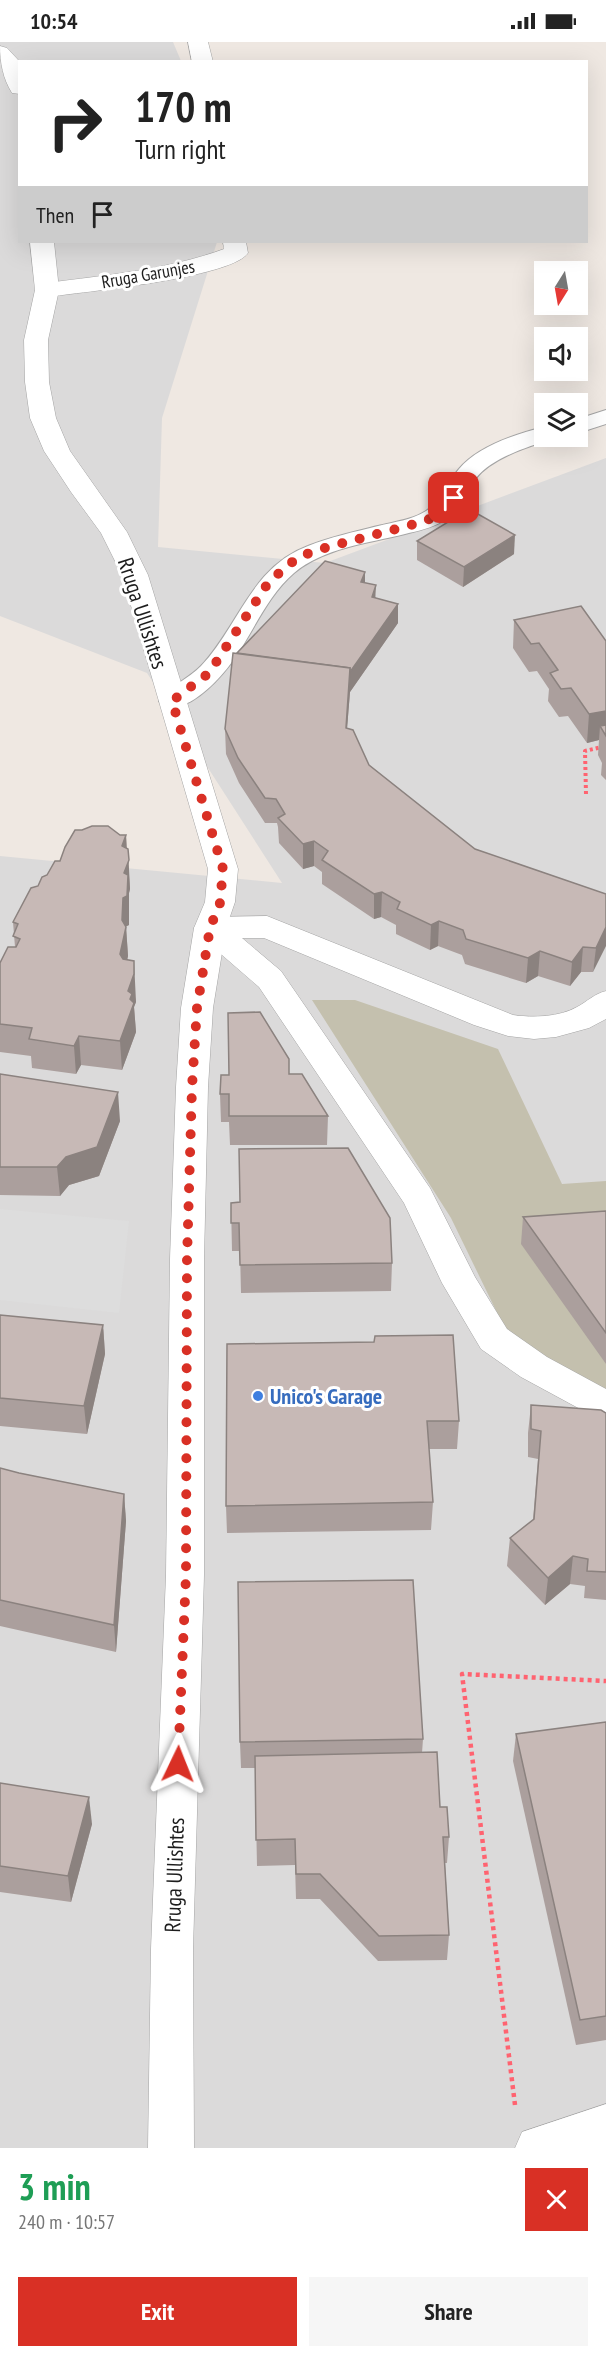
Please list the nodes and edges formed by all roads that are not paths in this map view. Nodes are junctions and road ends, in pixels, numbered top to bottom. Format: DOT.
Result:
graph roads {
  1 [pos="198,42"];
  2 [pos="0,52"];
  3 [pos="202,60"];
  4 [pos="18,81"];
  5 [pos="42,243"];
  6 [pos="234,243"];
  7 [pos="47,290"];
  8 [pos="606,417"];
  9 [pos="588,423"];
  10 [pos="534,437"];
  11 [pos="172,701"];
  12 [pos="210,928"];
  13 [pos="606,1002"];
  14 [pos="606,1406"];
  15 [pos="606,2126"];
  16 [pos="527,2130"];
  17 [pos="171,2148"];
  1 -- 3 [label="street"];
  2 -- 4 [label="street"];
  5 -- 7 [label="street, Rruga Ullishtes"];
  6 -- 7 [label="street, Rruga Garunjes"];
  7 -- 11 [label="street, Rruga Ullishtes"];
  8 -- 9 [label="lane"];
  10 -- 11 [label="lane"];
  11 -- 12 [label="street, Rruga Ullishtes"];
  12 -- 13 [label="street"];
  12 -- 14 [label="street"];
  12 -- 17 [label="street, Rruga Ullishtes"];
  15 -- 16 [label="street"];
}
